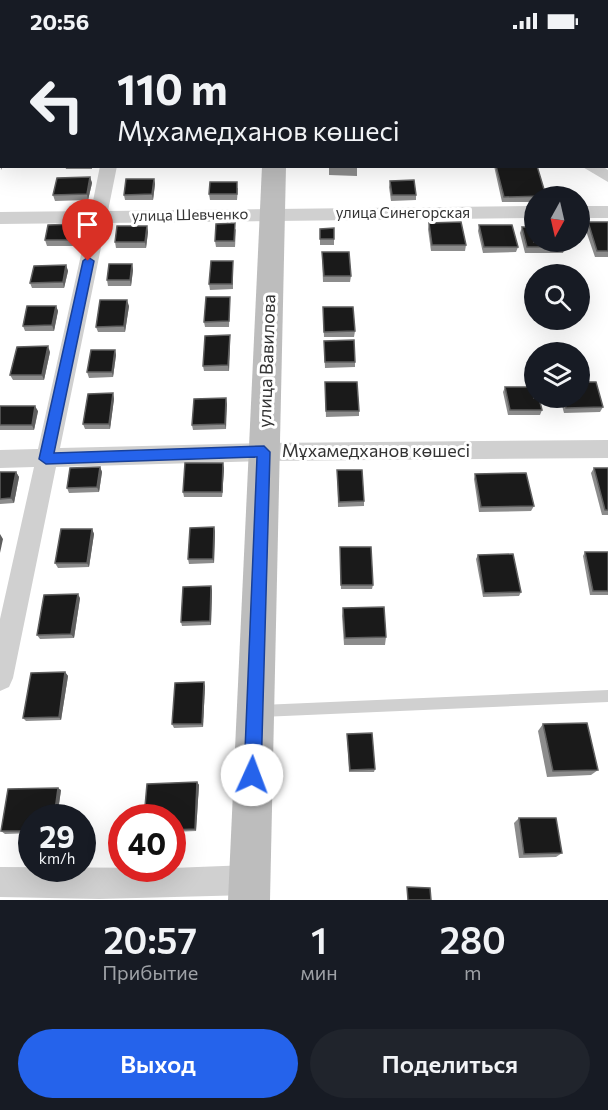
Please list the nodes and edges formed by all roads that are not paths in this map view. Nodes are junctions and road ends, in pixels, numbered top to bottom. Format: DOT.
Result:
graph roads {
  1 [pos="109,168"];
  2 [pos="274,168"];
  3 [pos="592,168"];
  4 [pos="608,177"];
  5 [pos="524,212"];
  6 [pos="590,212"];
  7 [pos="608,212"];
  8 [pos="272,214"];
  9 [pos="98,216"];
  10 [pos="0,218"];
  11 [pos="608,449"];
  12 [pos="264,452"];
  13 [pos="0,459"];
  14 [pos="46,459"];
  15 [pos="0,678"];
  16 [pos="608,696"];
  17 [pos="255,711"];
  18 [pos="0,882"];
  19 [pos="249,890"];
  1 -- 9 [label="street"];
  2 -- 8 [label="street, улица Вавилова"];
  3 -- 4 [label="street"];
  5 -- 8 [label="street, улица Синегорская"];
  6 -- 7 [label="street"];
  8 -- 9 [label="street, улица Шевченко"];
  8 -- 12 [label="street, улица Вавилова"];
  9 -- 10 [label="street, улица Шевченко"];
  9 -- 14 [label="street"];
  11 -- 12 [label="street, Мұхамедханов көшесі"];
  12 -- 14 [label="street, Мұхамедханов көшесі"];
  12 -- 17 [label="street, улица Вавилова"];
  13 -- 14 [label="street, Мұхамедханов көшесі"];
  14 -- 15 [label="street"];
  16 -- 17 [label="lane"];
  17 -- 19 [label="street, улица Вавилова"];
  18 -- 19 [label="street"];
}
